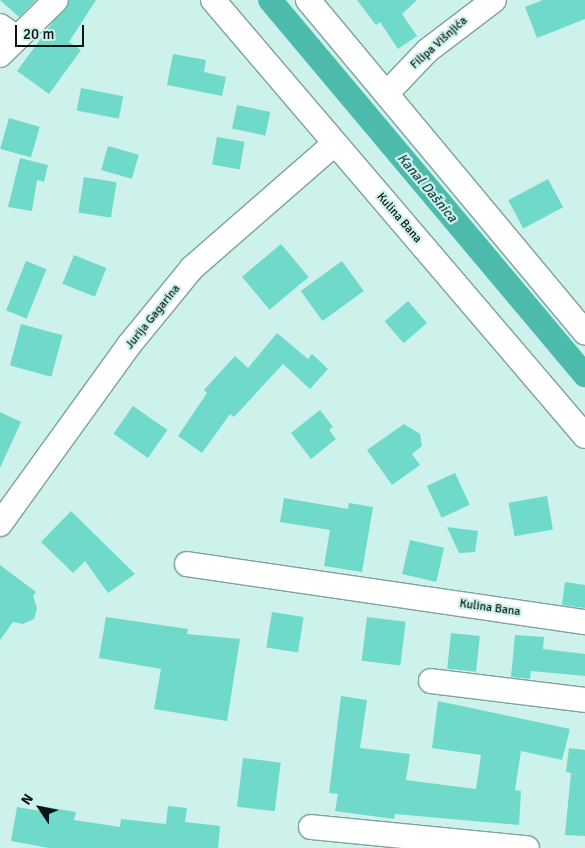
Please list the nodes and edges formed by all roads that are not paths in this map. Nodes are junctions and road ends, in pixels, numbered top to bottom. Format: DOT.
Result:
graph roads {
  1 [pos="56,0"];
  2 [pos="213,0"];
  3 [pos="308,0"];
  4 [pos="494,0"];
  5 [pos="8,32"];
  6 [pos="0,55"];
  7 [pos="388,92"];
  8 [pos="334,144"];
  9 [pos="585,333"];
  10 [pos="585,436"];
  11 [pos="1,520"];
  12 [pos="187,564"];
  13 [pos="585,622"];
  14 [pos="431,681"];
  15 [pos="585,700"];
  16 [pos="311,826"];
  17 [pos="527,848"];
  1 -- 5 [label="street"];
  2 -- 8 [label="street, Kulina Bana"];
  3 -- 7 [label="street"];
  4 -- 7 [label="street, Filipa Višnjića"];
  5 -- 6 [label="street"];
  7 -- 9 [label="street"];
  8 -- 10 [label="street, Kulina Bana"];
  8 -- 11 [label="street, Jurija Gagarina"];
  12 -- 13 [label="street, Kulina Bana"];
  14 -- 15 [label="street"];
  16 -- 17 [label="street"];
}
